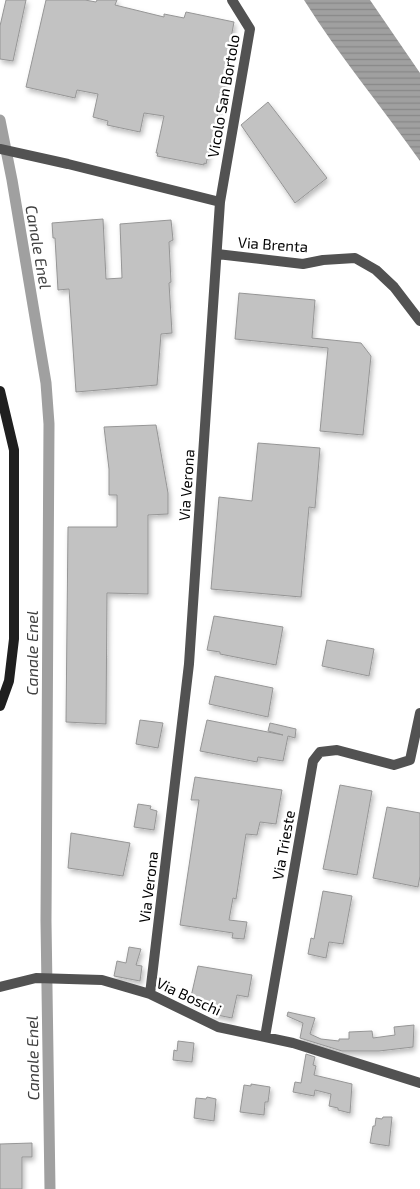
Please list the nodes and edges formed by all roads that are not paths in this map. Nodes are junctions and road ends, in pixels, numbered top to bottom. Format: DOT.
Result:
graph roads {
  1 [pos="232,0"];
  2 [pos="0,149"];
  3 [pos="220,202"];
  4 [pos="217,254"];
  5 [pos="420,321"];
  6 [pos="0,391"];
  7 [pos="0,706"];
  8 [pos="420,713"];
  9 [pos="0,987"];
  10 [pos="150,994"];
  11 [pos="265,1037"];
  12 [pos="420,1083"];
  1 -- 3 [label="street, Vicolo San Bortolo"];
  2 -- 3 [label="street"];
  3 -- 4 [label="street, Via Verona"];
  4 -- 5 [label="street, Via Brenta"];
  4 -- 10 [label="street, Via Verona"];
  6 -- 7 [label="street"];
  8 -- 11 [label="street, Via Trieste"];
  9 -- 10 [label="street, Via Boschi"];
  10 -- 11 [label="street, Via Boschi"];
  11 -- 12 [label="street, Via Boschi"];
}
